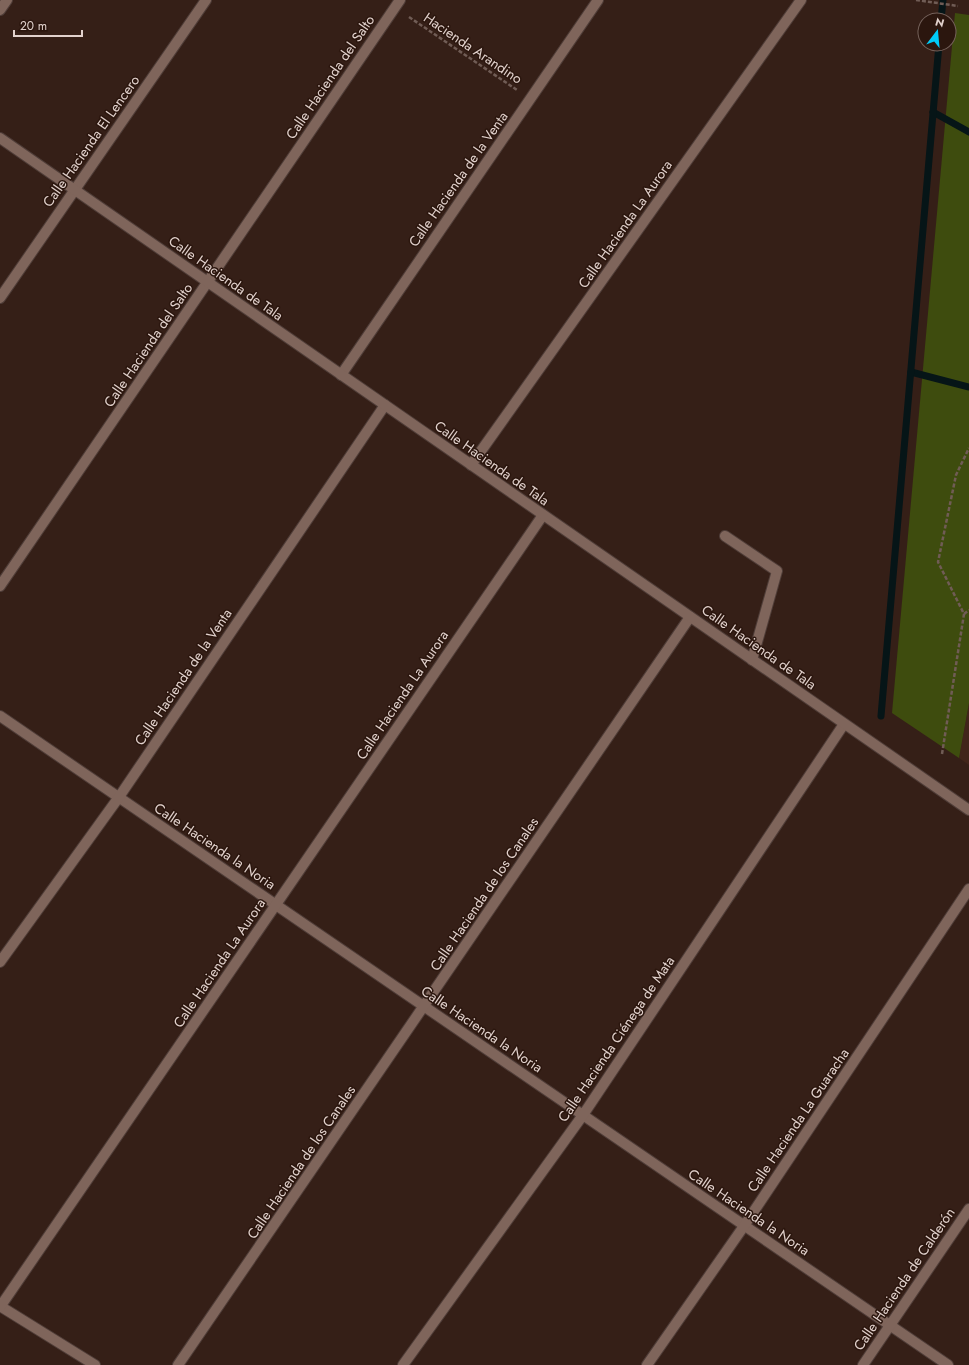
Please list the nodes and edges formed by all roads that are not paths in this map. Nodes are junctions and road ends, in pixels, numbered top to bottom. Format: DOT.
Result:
graph roads {
  1 [pos="7,0"];
  2 [pos="206,0"];
  3 [pos="598,0"];
  4 [pos="801,0"];
  5 [pos="397,4"];
  6 [pos="0,10"];
  7 [pos="0,138"];
  8 [pos="74,190"];
  9 [pos="208,282"];
  10 [pos="0,298"];
  11 [pos="341,374"];
  12 [pos="385,405"];
  13 [pos="471,465"];
  14 [pos="543,515"];
  15 [pos="725,536"];
  16 [pos="0,586"];
  17 [pos="690,617"];
  18 [pos="752,660"];
  19 [pos="0,716"];
  20 [pos="844,724"];
  21 [pos="119,797"];
  22 [pos="969,810"];
  23 [pos="969,889"];
  24 [pos="276,905"];
  25 [pos="0,962"];
  26 [pos="424,1007"];
  27 [pos="583,1115"];
  28 [pos="969,1209"];
  29 [pos="744,1226"];
  30 [pos="0,1306"];
  31 [pos="890,1325"];
  32 [pos="94,1365"];
  33 [pos="178,1365"];
  34 [pos="403,1365"];
  35 [pos="647,1365"];
  36 [pos="863,1365"];
  37 [pos="948,1365"];
  1 -- 6 [label="street"];
  2 -- 8 [label="street, Calle Hacienda El Lencero"];
  3 -- 11 [label="street, Calle Hacienda de la Venta"];
  4 -- 13 [label="street, Calle Hacienda La Aurora"];
  5 -- 9 [label="street, Calle Hacienda del Salto"];
  7 -- 8 [label="street, Calle Hacienda de Tala"];
  8 -- 9 [label="street, Calle Hacienda de Tala"];
  8 -- 10 [label="street, Calle Hacienda El Lencero"];
  9 -- 11 [label="street, Calle Hacienda de Tala"];
  9 -- 16 [label="street, Calle Hacienda del Salto"];
  11 -- 12 [label="street, Calle Hacienda de Tala"];
  12 -- 13 [label="street, Calle Hacienda de Tala"];
  12 -- 21 [label="street, Calle Hacienda de la Venta"];
  13 -- 14 [label="street, Calle Hacienda de Tala"];
  14 -- 17 [label="street, Calle Hacienda de Tala"];
  14 -- 24 [label="street, Calle Hacienda La Aurora"];
  15 -- 18 [label="street"];
  17 -- 18 [label="street, Calle Hacienda de Tala"];
  17 -- 26 [label="street, Calle Hacienda de los Canales"];
  18 -- 20 [label="street, Calle Hacienda de Tala"];
  19 -- 21 [label="street, Calle Hacienda la Noria"];
  20 -- 22 [label="street, Calle Hacienda de Tala"];
  20 -- 27 [label="street, Calle Hacienda Ciénega de Mata"];
  21 -- 24 [label="street, Calle Hacienda la Noria"];
  21 -- 25 [label="street, Calle Hacienda de la Venta"];
  23 -- 29 [label="street, Calle Hacienda La Guaracha"];
  24 -- 26 [label="street, Calle Hacienda la Noria"];
  24 -- 30 [label="street, Calle Hacienda La Aurora"];
  26 -- 27 [label="street, Calle Hacienda la Noria"];
  26 -- 33 [label="street, Calle Hacienda de los Canales"];
  27 -- 29 [label="street, Calle Hacienda la Noria"];
  27 -- 34 [label="street, Calle Hacienda Ciénega de Mata"];
  28 -- 31 [label="street, Calle Hacienda de Calderón"];
  29 -- 31 [label="street, Calle Hacienda la Noria"];
  29 -- 35 [label="street, Calle Hacienda La Guaracha"];
  30 -- 32 [label="street"];
  31 -- 36 [label="street, Calle Hacienda de Calderón"];
  31 -- 37 [label="street, Calle Hacienda la Noria"];
}
